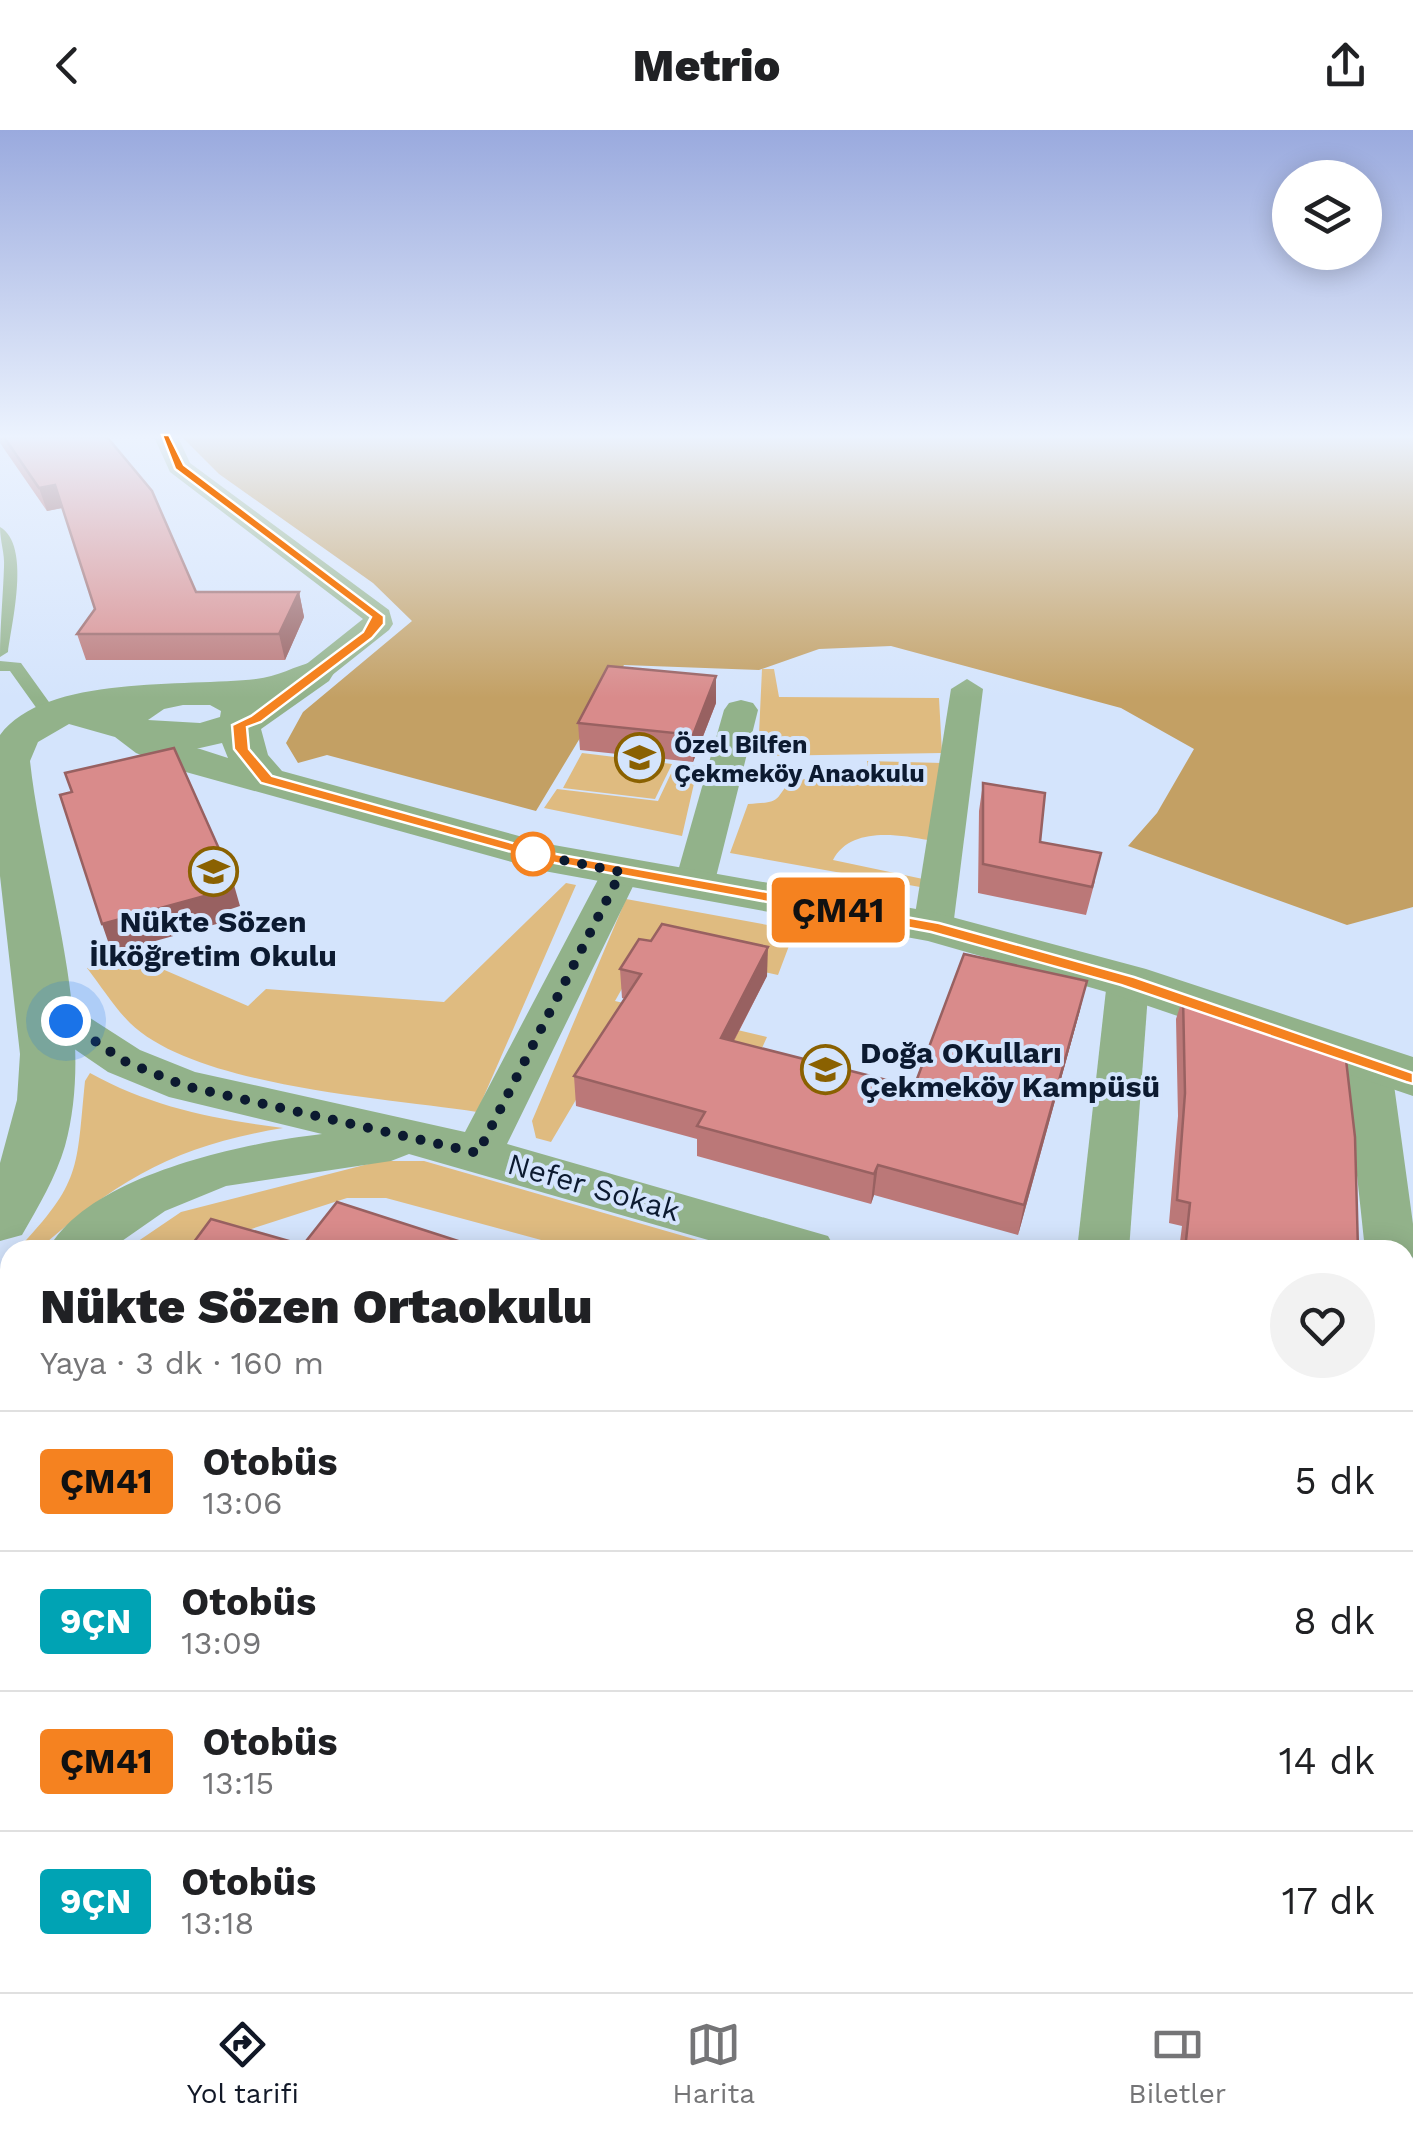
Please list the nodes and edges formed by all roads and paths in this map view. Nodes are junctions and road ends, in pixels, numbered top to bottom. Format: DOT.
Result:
graph roads {
  1 [pos="255,524"];
  2 [pos="0,531"];
  3 [pos="0,652"];
  4 [pos="0,666"];
  5 [pos="316,673"];
  6 [pos="967,689"];
  7 [pos="231,710"];
  8 [pos="740,710"];
  9 [pos="60,714"];
  10 [pos="140,714"];
  11 [pos="267,780"];
  12 [pos="621,872"];
  13 [pos="694,885"];
  14 [pos="933,927"];
  15 [pos="1128,981"];
  16 [pos="44,1008"];
  17 [pos="1390,1070"];
  18 [pos="422,1140"];
  19 [pos="478,1153"];
  20 [pos="0,1218"];
  21 [pos="88,1240"];
  22 [pos="776,1240"];
  23 [pos="1104,1240"];
  24 [pos="1391,1240"];
  1 -- 5 [label="street"];
  2 -- 3 [label="lane"];
  4 -- 9 [label="lane"];
  5 -- 7 [label="street"];
  6 -- 14 [label="street"];
  7 -- 10 [label="street"];
  7 -- 11 [label="street"];
  8 -- 13 [label="street"];
  9 -- 10 [label="street"];
  9 -- 16 [label="street"];
  10 -- 11 [label="street"];
  11 -- 12 [label="street"];
  12 -- 13 [label="street"];
  12 -- 19 [label="street"];
  13 -- 14 [label="street"];
  14 -- 15 [label="street"];
  15 -- 17 [label="street"];
  15 -- 23 [label="street"];
  16 -- 18 [label="street, Nefer Sokak"];
  16 -- 20 [label="street"];
  17 -- 24 [label="street"];
  18 -- 19 [label="street, Nefer Sokak"];
  18 -- 21 [label="street"];
  19 -- 22 [label="street, Nefer Sokak"];
}
